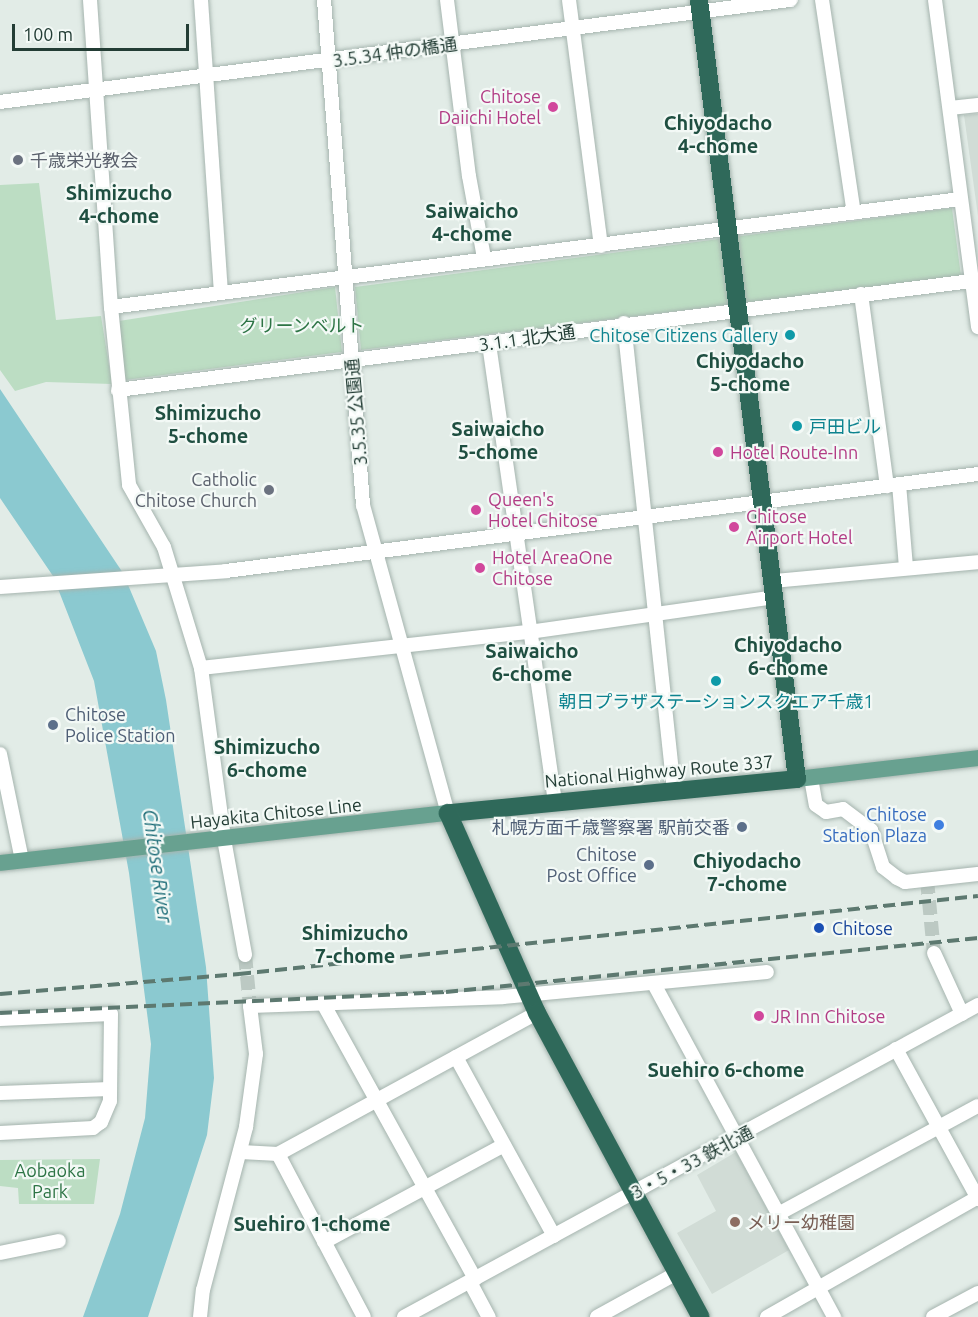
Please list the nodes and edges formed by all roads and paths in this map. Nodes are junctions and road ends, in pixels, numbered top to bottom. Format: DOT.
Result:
graph roads {
  1 [pos="90,0"];
  2 [pos="201,0"];
  3 [pos="324,0"];
  4 [pos="447,0"];
  5 [pos="569,0"];
  6 [pos="790,0"];
  7 [pos="822,0"];
  8 [pos="935,0"];
  9 [pos="700,6"];
  10 [pos="572,27"];
  11 [pos="452,44"];
  12 [pos="328,61"];
  13 [pos="207,75"];
  14 [pos="96,89"];
  15 [pos="0,102"];
  16 [pos="978,105"];
  17 [pos="950,108"];
  18 [pos="960,199"];
  19 [pos="854,213"];
  20 [pos="731,230"];
  21 [pos="601,246"];
  22 [pos="484,258"];
  23 [pos="345,275"];
  24 [pos="971,281"];
  25 [pos="221,292"];
  26 [pos="861,294"];
  27 [pos="111,307"];
  28 [pos="740,309"];
  29 [pos="624,323"];
  30 [pos="978,327"];
  31 [pos="489,344"];
  32 [pos="351,358"];
  33 [pos="118,390"];
  34 [pos="978,474"];
  35 [pos="893,485"];
  36 [pos="764,502"];
  37 [pos="645,519"];
  38 [pos="514,536"];
  39 [pos="377,550"];
  40 [pos="978,562"];
  41 [pos="906,568"];
  42 [pos="171,575"];
  43 [pos="0,587"];
  44 [pos="775,589"];
  45 [pos="655,613"];
  46 [pos="529,632"];
  47 [pos="401,644"];
  48 [pos="201,668"];
  49 [pos="0,754"];
  50 [pos="978,758"];
  51 [pos="804,778"];
  52 [pos="674,790"];
  53 [pos="555,801"];
  54 [pos="448,813"];
  55 [pos="218,839"];
  56 [pos="22,860"];
  57 [pos="0,863"];
  58 [pos="978,874"];
  59 [pos="934,953"];
  60 [pos="245,955"];
  61 [pos="767,972"];
  62 [pos="654,984"];
  63 [pos="528,995"];
  64 [pos="324,1005"];
  65 [pos="978,1005"];
  66 [pos="537,1013"];
  67 [pos="962,1014"];
  68 [pos="0,1019"];
  69 [pos="896,1049"];
  70 [pos="456,1057"];
  71 [pos="110,1089"];
  72 [pos="0,1093"];
  73 [pos="377,1101"];
  74 [pos="978,1106"];
  75 [pos="939,1127"];
  76 [pos="0,1133"];
  77 [pos="738,1138"];
  78 [pos="504,1145"];
  79 [pos="241,1152"];
  80 [pos="278,1154"];
  81 [pos="426,1188"];
  82 [pos="635,1191"];
  83 [pos="978,1198"];
  84 [pos="778,1214"];
  85 [pos="554,1236"];
  86 [pos="59,1241"];
  87 [pos="324,1242"];
  88 [pos="0,1253"];
  89 [pos="677,1273"];
  90 [pos="472,1280"];
  91 [pos="818,1288"];
  92 [pos="978,1293"];
  93 [pos="200,1317"];
  94 [pos="364,1317"];
  95 [pos="405,1317"];
  96 [pos="489,1317"];
  97 [pos="597,1317"];
  98 [pos="700,1317"];
  99 [pos="767,1317"];
  100 [pos="834,1317"];
  101 [pos="933,1317"];
  1 -- 14 [label="street"];
  2 -- 13 [label="street"];
  3 -- 12 [label="street, 3.5.35 公園通"];
  4 -- 11 [label="street"];
  5 -- 10 [label="street"];
  6 -- 9 [label="street, 3.5.34 仲の橋通"];
  7 -- 19 [label="street"];
  8 -- 17 [label="street"];
  9 -- 10 [label="street, 3.5.34 仲の橋通"];
  9 -- 20 [label="highway, National Highway Route 337"];
  10 -- 11 [label="street, 3.5.34 仲の橋通"];
  10 -- 21 [label="street"];
  11 -- 12 [label="street, 3.5.34 仲の橋通"];
  11 -- 22 [label="street"];
  12 -- 13 [label="street, 3.5.34 仲の橋通"];
  12 -- 23 [label="street, 3.5.35 公園通"];
  13 -- 14 [label="street, 3.5.34 仲の橋通"];
  13 -- 25 [label="street"];
  14 -- 15 [label="street, 3.5.34 仲の橋通"];
  14 -- 27 [label="street"];
  16 -- 17 [label="street"];
  17 -- 18 [label="street"];
  18 -- 19 [label="street"];
  18 -- 24 [label="street"];
  19 -- 20 [label="street"];
  20 -- 21 [label="street"];
  20 -- 28 [label="highway, National Highway Route 337"];
  21 -- 22 [label="street"];
  22 -- 23 [label="street"];
  23 -- 25 [label="street"];
  23 -- 32 [label="street, 3.5.35 公園通"];
  24 -- 26 [label="street, 3.1.1 北大通"];
  24 -- 30 [label="street"];
  25 -- 27 [label="street"];
  26 -- 28 [label="street, 3.1.1 北大通"];
  26 -- 35 [label="street"];
  27 -- 33 [label="street"];
  28 -- 29 [label="street, 3.1.1 北大通"];
  28 -- 36 [label="highway, National Highway Route 337"];
  29 -- 31 [label="street, 3.1.1 北大通"];
  29 -- 37 [label="street"];
  31 -- 32 [label="street, 3.1.1 北大通"];
  31 -- 38 [label="street"];
  32 -- 33 [label="street, 3.1.1 北大通"];
  32 -- 39 [label="street, 3.5.35 公園通"];
  33 -- 42 [label="street"];
  34 -- 35 [label="street"];
  35 -- 36 [label="street"];
  35 -- 41 [label="street"];
  36 -- 37 [label="street"];
  36 -- 44 [label="highway, National Highway Route 337"];
  37 -- 38 [label="street"];
  37 -- 45 [label="street"];
  38 -- 39 [label="street"];
  38 -- 46 [label="street"];
  39 -- 42 [label="street"];
  39 -- 47 [label="street, 3.5.35 公園通"];
  40 -- 41 [label="street"];
  41 -- 44 [label="street"];
  42 -- 43 [label="street"];
  42 -- 48 [label="street"];
  44 -- 45 [label="street"];
  44 -- 51 [label="highway, National Highway Route 337"];
  45 -- 46 [label="street"];
  45 -- 52 [label="street"];
  46 -- 47 [label="street"];
  46 -- 53 [label="street"];
  47 -- 48 [label="street"];
  47 -- 54 [label="street, 3.5.35 公園通"];
  48 -- 55 [label="street"];
  49 -- 56 [label="street"];
  50 -- 51 [label="main road"];
  51 -- 52 [label="highway, National Highway Route 337"];
  51 -- 58 [label="street"];
  52 -- 53 [label="highway, National Highway Route 337"];
  53 -- 54 [label="highway, National Highway Route 337"];
  54 -- 55 [label="main road, Hayakita Chitose Line"];
  54 -- 63 [label="highway"];
  55 -- 56 [label="main road, Hayakita Chitose Line"];
  55 -- 60 [label="street"];
  56 -- 57 [label="main road, Hayakita Chitose Line"];
  59 -- 67 [label="street"];
  61 -- 62 [label="street"];
  62 -- 63 [label="street"];
  62 -- 77 [label="street"];
  63 -- 64 [label="street"];
  63 -- 66 [label="highway"];
  64 -- 73 [label="street"];
  64 -- 79 [label="street"];
  65 -- 67 [label="street, 3・5・33 鉄北通"];
  66 -- 70 [label="street"];
  66 -- 82 [label="highway"];
  67 -- 69 [label="street, 3・5・33 鉄北通"];
  68 -- 71 [label="street"];
  69 -- 75 [label="street"];
  69 -- 77 [label="street, 3・5・33 鉄北通"];
  70 -- 73 [label="street"];
  70 -- 78 [label="street"];
  71 -- 72 [label="street"];
  71 -- 76 [label="street"];
  73 -- 80 [label="street"];
  73 -- 81 [label="street"];
  74 -- 75 [label="street"];
  75 -- 83 [label="street"];
  75 -- 84 [label="street"];
  77 -- 82 [label="street, 3・5・33 鉄北通"];
  77 -- 84 [label="street"];
  78 -- 81 [label="street"];
  78 -- 85 [label="street"];
  79 -- 80 [label="street"];
  79 -- 93 [label="street"];
  80 -- 87 [label="street"];
  81 -- 87 [label="street"];
  81 -- 90 [label="street"];
  82 -- 85 [label="street, 3・5・33 鉄北通"];
  82 -- 89 [label="highway"];
  83 -- 91 [label="street"];
  84 -- 91 [label="street"];
  85 -- 90 [label="street, 3・5・33 鉄北通"];
  86 -- 88 [label="street"];
  87 -- 94 [label="street"];
  89 -- 97 [label="street"];
  89 -- 98 [label="highway"];
  90 -- 95 [label="street, 3・5・33 鉄北通"];
  90 -- 96 [label="street"];
  91 -- 99 [label="street"];
  91 -- 100 [label="street"];
  92 -- 101 [label="street"];
}
